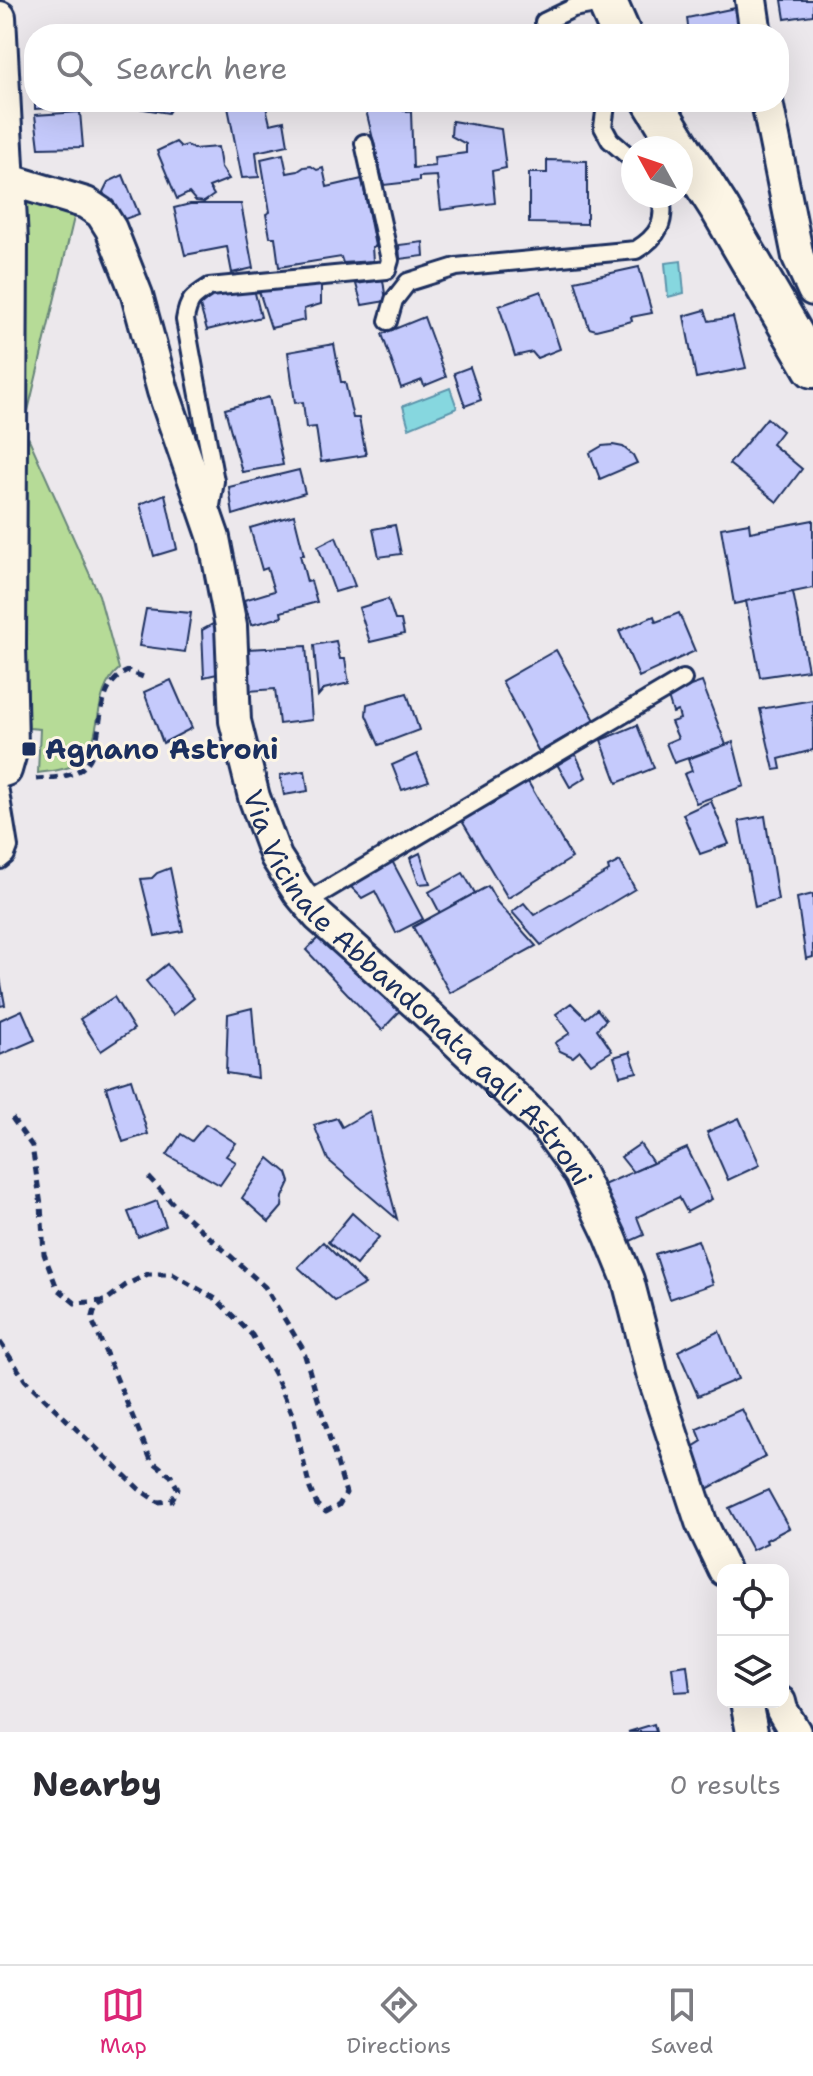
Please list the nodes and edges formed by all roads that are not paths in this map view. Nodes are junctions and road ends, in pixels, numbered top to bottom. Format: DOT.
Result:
graph roads {
  1 [pos="751,0"];
  2 [pos="611,12"];
  3 [pos="0,17"];
  4 [pos="545,24"];
  5 [pos="755,24"];
  6 [pos="605,112"];
  7 [pos="659,112"];
  8 [pos="769,112"];
  9 [pos="674,136"];
  10 [pos="364,143"];
  11 [pos="621,150"];
  12 [pos="693,167"];
  13 [pos="10,180"];
  14 [pos="663,208"];
  15 [pos="813,290"];
  16 [pos="388,321"];
  17 [pos="813,368"];
  18 [pos="208,522"];
  19 [pos="683,679"];
  20 [pos="0,772"];
  21 [pos="0,792"];
  22 [pos="0,860"];
  23 [pos="306,902"];
  24 [pos="721,1564"];
  25 [pos="747,1708"];
  26 [pos="782,1708"];
  27 [pos="752,1732"];
  28 [pos="795,1732"];
  1 -- 5 [label="street"];
  2 -- 4 [label="lane"];
  3 -- 13 [label="street"];
  6 -- 11 [label="lane"];
  7 -- 9 [label="street"];
  8 -- 15 [label="street"];
  10 -- 18 [label="lane"];
  12 -- 17 [label="street"];
  13 -- 18 [label="street, Via Vicinale Abbandonata agli Astroni"];
  13 -- 20 [label="street"];
  14 -- 16 [label="lane"];
  18 -- 23 [label="street, Via Vicinale Abbandonata agli Astroni"];
  19 -- 23 [label="lane"];
  21 -- 22 [label="lane"];
  23 -- 24 [label="street, Via Vicinale Abbandonata agli Astroni"];
  25 -- 27 [label="street"];
  26 -- 28 [label="street"];
}
